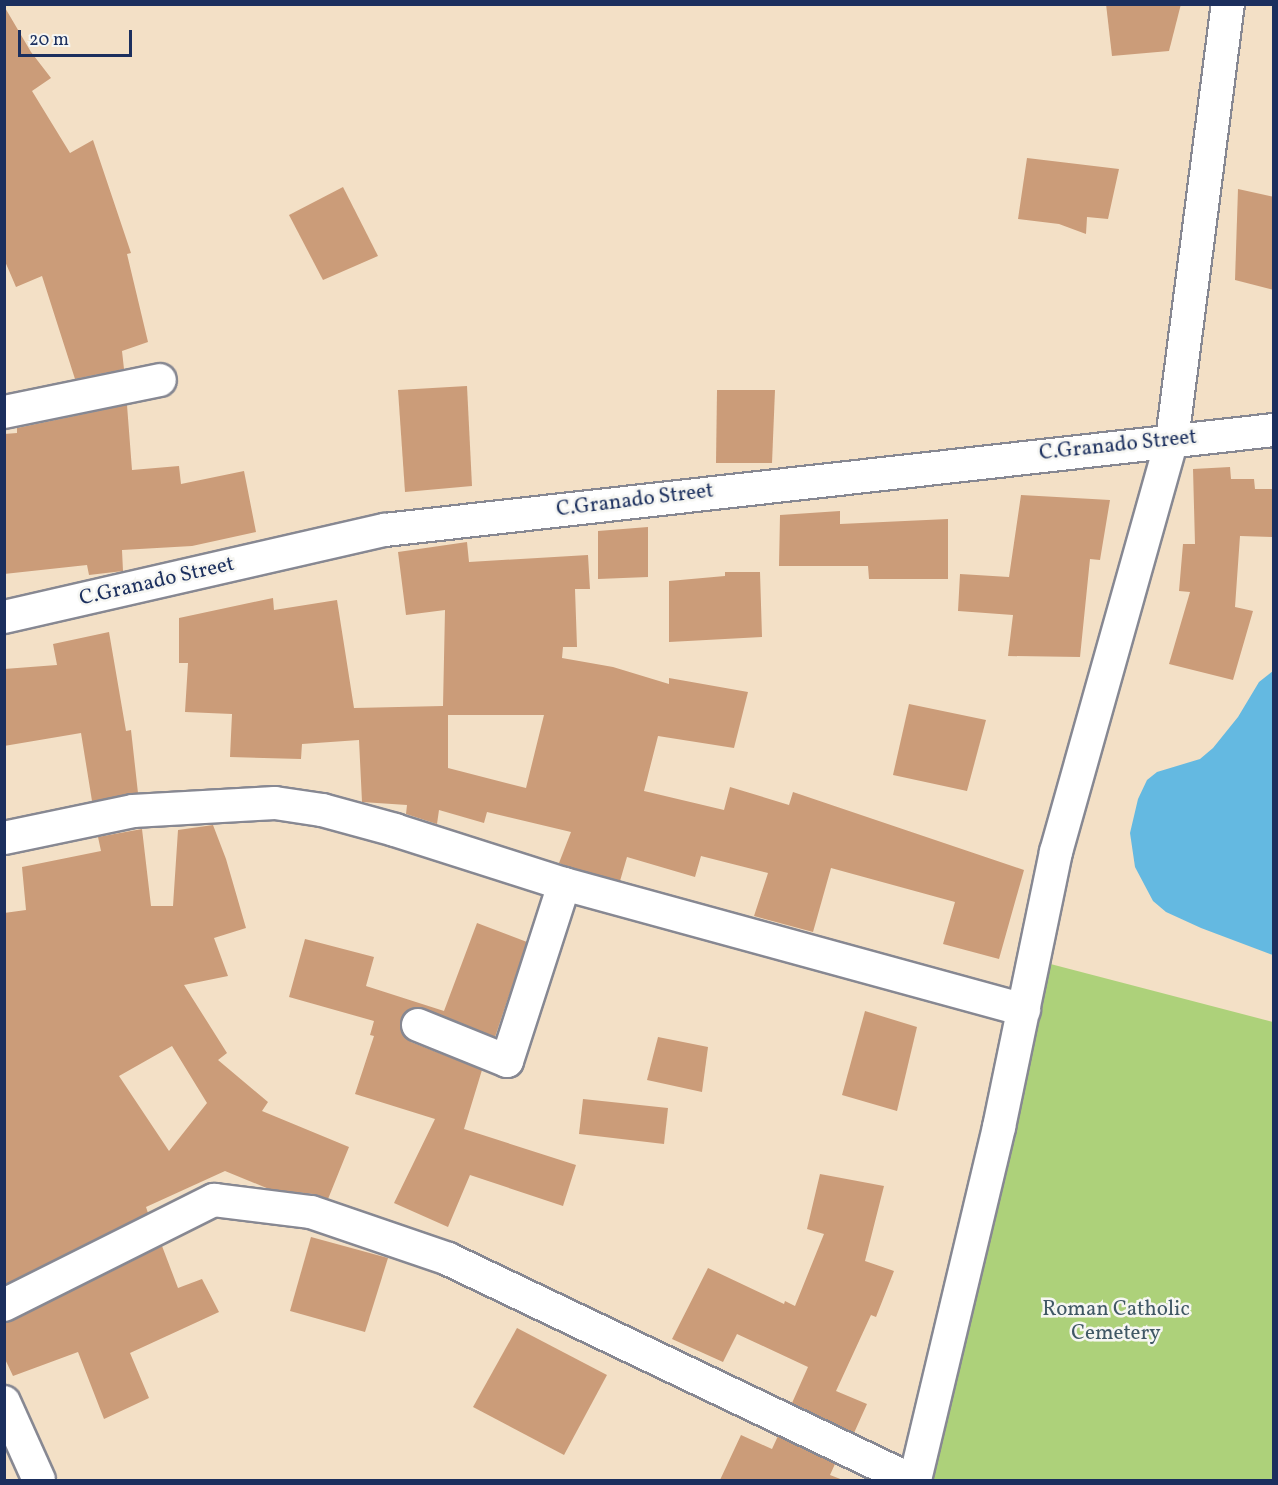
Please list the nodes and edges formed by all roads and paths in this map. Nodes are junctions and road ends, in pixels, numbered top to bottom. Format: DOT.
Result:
graph roads {
  1 [pos="1228,4"];
  2 [pos="159,380"];
  3 [pos="4,412"];
  4 [pos="1274,430"];
  5 [pos="1172,440"];
  6 [pos="4,617"];
  7 [pos="4,838"];
  8 [pos="564,884"];
  9 [pos="1024,1010"];
  10 [pos="418,1024"];
  11 [pos="4,1305"];
  12 [pos="4,1402"];
  13 [pos="39,1480"];
  14 [pos="913,1480"];
  1 -- 5 [label="street"];
  2 -- 3 [label="street"];
  4 -- 5 [label="street, C.Granado Street"];
  5 -- 6 [label="street, C.Granado Street"];
  5 -- 9 [label="street"];
  7 -- 8 [label="street"];
  8 -- 9 [label="street"];
  8 -- 10 [label="street"];
  9 -- 14 [label="street"];
  11 -- 14 [label="street"];
  12 -- 13 [label="street"];
}
